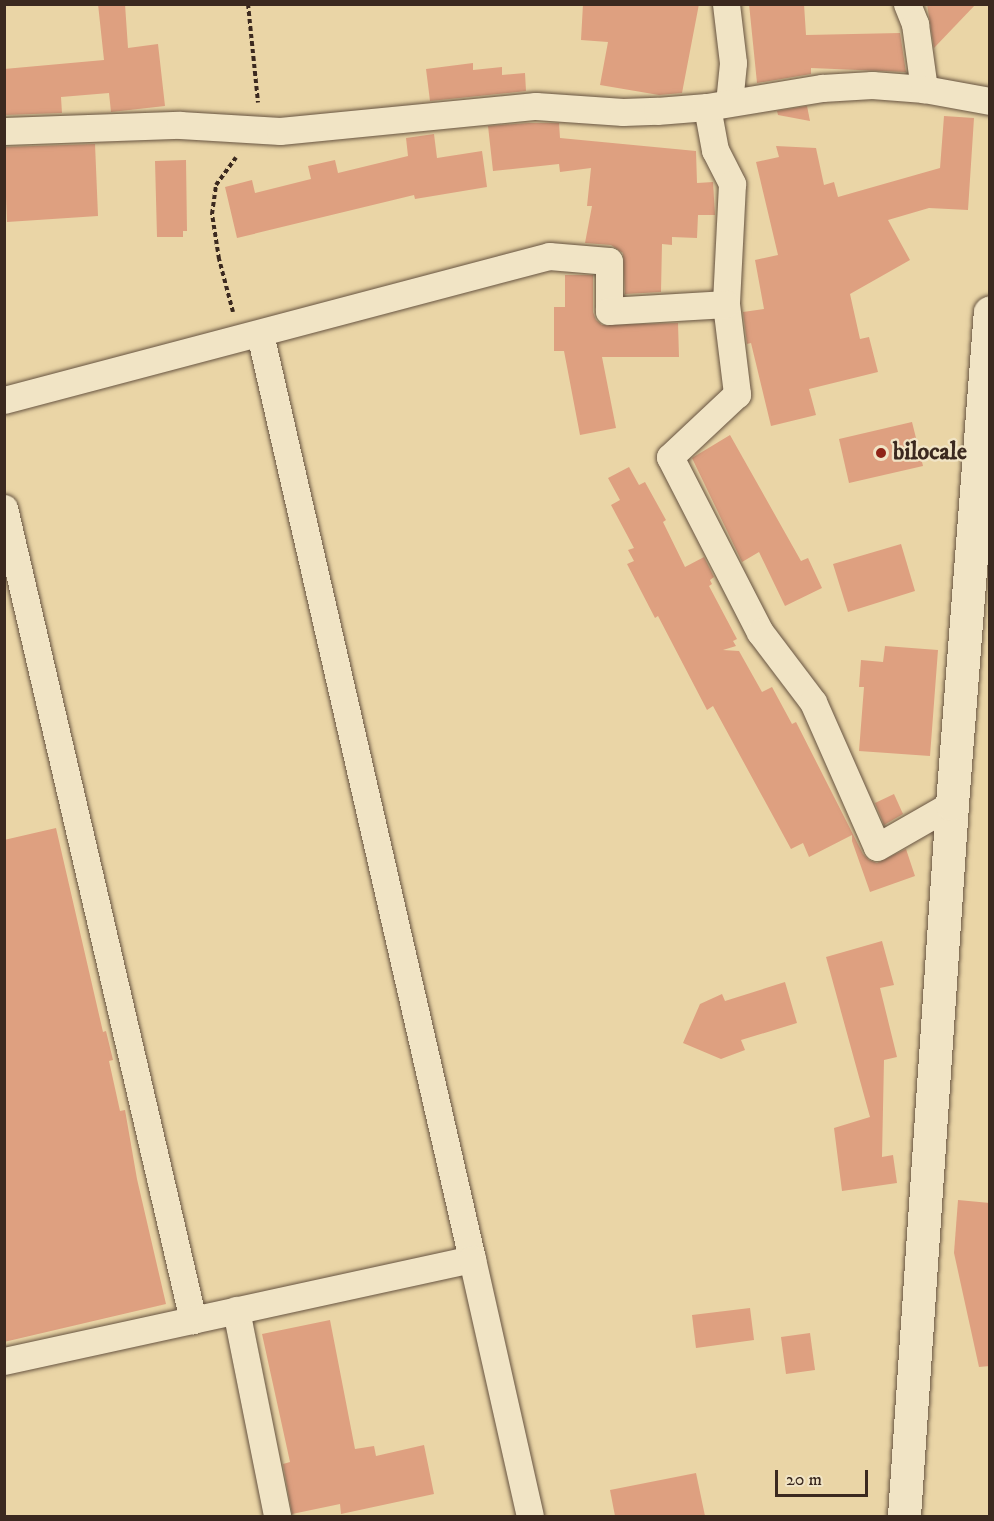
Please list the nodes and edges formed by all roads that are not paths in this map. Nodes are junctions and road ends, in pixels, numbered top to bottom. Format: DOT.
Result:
graph roads {
  1 [pos="726,4"];
  2 [pos="907,4"];
  3 [pos="924,89"];
  4 [pos="990,102"];
  5 [pos="718,105"];
  6 [pos="4,130"];
  7 [pos="726,304"];
  8 [pos="990,312"];
  9 [pos="250,337"];
  10 [pos="4,400"];
  11 [pos="4,508"];
  12 [pos="952,804"];
  13 [pos="472,1259"];
  14 [pos="236,1310"];
  15 [pos="193,1320"];
  16 [pos="4,1361"];
  17 [pos="277,1516"];
  18 [pos="530,1516"];
  19 [pos="904,1516"];
  1 -- 5 [label="street"];
  2 -- 3 [label="street"];
  3 -- 4 [label="street"];
  3 -- 5 [label="street"];
  5 -- 6 [label="street"];
  5 -- 7 [label="street"];
  7 -- 9 [label="street"];
  7 -- 12 [label="street"];
  8 -- 12 [label="street"];
  9 -- 10 [label="street"];
  9 -- 13 [label="street"];
  11 -- 15 [label="street"];
  12 -- 19 [label="street"];
  13 -- 14 [label="street"];
  13 -- 18 [label="street"];
  14 -- 15 [label="street"];
  14 -- 17 [label="street"];
  15 -- 16 [label="street"];
}
